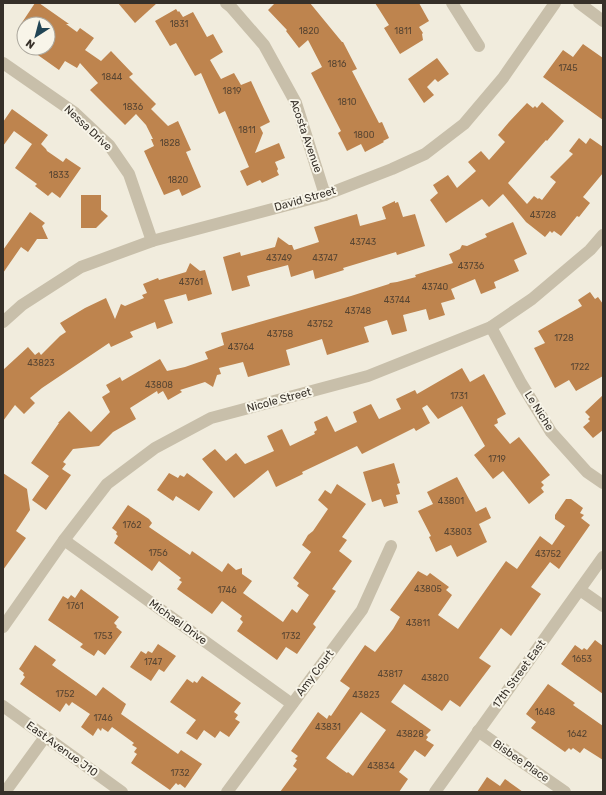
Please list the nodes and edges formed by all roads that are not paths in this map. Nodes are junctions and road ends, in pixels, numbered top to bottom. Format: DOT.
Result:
graph roads {
  1 [pos="226,3"];
  2 [pos="452,3"];
  3 [pos="555,3"];
  4 [pos="579,3"];
  5 [pos="603,20"];
  6 [pos="479,46"];
  7 [pos="3,62"];
  8 [pos="325,195"];
  9 [pos="603,235"];
  10 [pos="152,241"];
  11 [pos="3,322"];
  12 [pos="491,327"];
  13 [pos="603,483"];
  14 [pos="64,540"];
  15 [pos="391,546"];
  16 [pos="603,557"];
  17 [pos="580,590"];
  18 [pos="603,606"];
  19 [pos="3,627"];
  20 [pos="292,704"];
  21 [pos="3,706"];
  22 [pos="478,731"];
  23 [pos="45,737"];
  24 [pos="5,792"];
  25 [pos="122,792"];
  26 [pos="227,792"];
  27 [pos="435,792"];
  28 [pos="565,792"];
  1 -- 8 [label="street, Acosta Avenue"];
  2 -- 6 [label="street"];
  3 -- 8 [label="street, David Street"];
  4 -- 5 [label="street"];
  7 -- 10 [label="street, Nessa Drive"];
  8 -- 10 [label="street, David Street"];
  9 -- 12 [label="street, Nicole Street"];
  10 -- 11 [label="street, David Street"];
  12 -- 13 [label="street, Le Niche"];
  12 -- 14 [label="street, Nicole Street"];
  14 -- 19 [label="street, Nicole Street"];
  14 -- 20 [label="street, Michael Drive"];
  15 -- 20 [label="street, Amy Court"];
  16 -- 17 [label="street, 17th Street East"];
  17 -- 18 [label="street"];
  17 -- 22 [label="street, 17th Street East"];
  20 -- 26 [label="street, Amy Court"];
  21 -- 23 [label="street, East Avenue J10"];
  22 -- 27 [label="street, 17th Street East"];
  22 -- 28 [label="street, Bisbee Place"];
  23 -- 24 [label="street"];
  23 -- 25 [label="street, East Avenue J10"];
}
